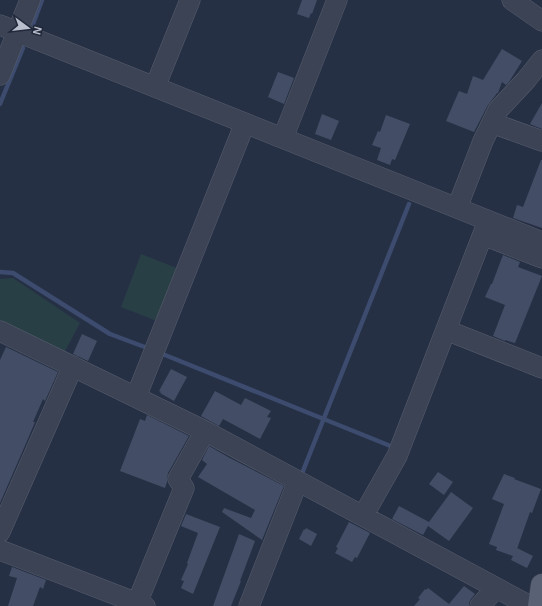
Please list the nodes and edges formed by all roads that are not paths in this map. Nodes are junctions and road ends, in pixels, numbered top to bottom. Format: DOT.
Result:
graph roads {
  1 [pos="30,0"];
  2 [pos="190,0"];
  3 [pos="337,0"];
  4 [pos="512,0"];
  5 [pos="542,21"];
  6 [pos="9,28"];
  7 [pos="542,60"];
  8 [pos="0,75"];
  9 [pos="155,87"];
  10 [pos="245,123"];
  11 [pos="492,123"];
  12 [pos="283,138"];
  13 [pos="542,141"];
  14 [pos="457,208"];
  15 [pos="485,228"];
  16 [pos="542,242"];
  17 [pos="542,258"];
  18 [pos="446,330"];
  19 [pos="0,331"];
  20 [pos="73,366"];
  21 [pos="542,368"];
  22 [pos="136,398"];
  23 [pos="205,431"];
  24 [pos="298,481"];
  25 [pos="363,516"];
  26 [pos="0,532"];
  27 [pos="0,550"];
  28 [pos="542,586"];
  29 [pos="496,588"];
  30 [pos="141,604"];
  31 [pos="249,606"];
  32 [pos="480,606"];
  33 [pos="530,606"];
  34 [pos="540,606"];
  1 -- 6 [label="street"];
  2 -- 9 [label="street"];
  3 -- 12 [label="street"];
  4 -- 5 [label="street"];
  6 -- 8 [label="street"];
  6 -- 9 [label="street"];
  7 -- 11 [label="street"];
  9 -- 10 [label="street"];
  10 -- 12 [label="street"];
  10 -- 22 [label="street"];
  11 -- 13 [label="street"];
  11 -- 14 [label="street"];
  12 -- 14 [label="street"];
  14 -- 15 [label="street"];
  15 -- 16 [label="street"];
  15 -- 17 [label="street"];
  15 -- 18 [label="street"];
  18 -- 21 [label="street"];
  18 -- 25 [label="street"];
  19 -- 20 [label="street"];
  20 -- 22 [label="street"];
  20 -- 26 [label="street"];
  22 -- 23 [label="street"];
  23 -- 24 [label="street"];
  23 -- 30 [label="street"];
  24 -- 25 [label="street"];
  24 -- 31 [label="street"];
  25 -- 29 [label="street"];
  27 -- 30 [label="street"];
  28 -- 34 [label="main road"];
  29 -- 32 [label="street"];
  29 -- 33 [label="street"];
}
